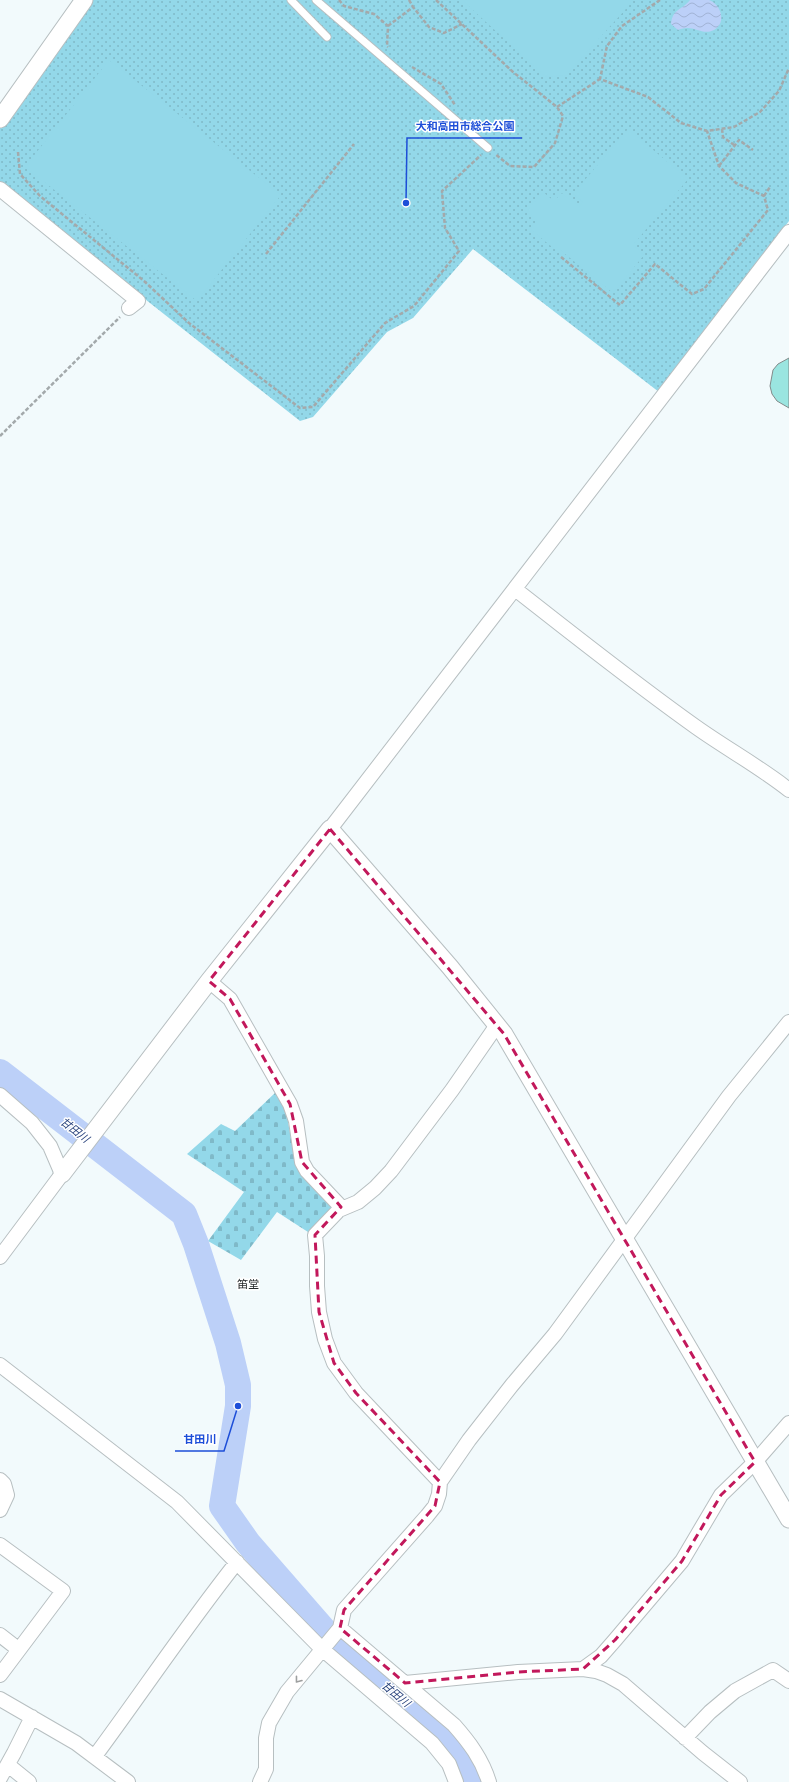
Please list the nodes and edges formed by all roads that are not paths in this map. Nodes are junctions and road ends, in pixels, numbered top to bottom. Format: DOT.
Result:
graph roads {
  1 [pos="84,0"];
  2 [pos="291,0"];
  3 [pos="316,0"];
  4 [pos="327,37"];
  5 [pos="0,119"];
  6 [pos="488,148"];
  7 [pos="0,189"];
  8 [pos="789,232"];
  9 [pos="129,308"];
  10 [pos="515,589"];
  11 [pos="789,790"];
  12 [pos="330,829"];
  13 [pos="209,982"];
  14 [pos="789,1022"];
  15 [pos="497,1025"];
  16 [pos="0,1095"];
  17 [pos="62,1174"];
  18 [pos="342,1208"];
  19 [pos="625,1239"];
  20 [pos="0,1257"];
  21 [pos="0,1365"];
  22 [pos="789,1423"];
  23 [pos="755,1462"];
  24 [pos="0,1480"];
  25 [pos="440,1482"];
  26 [pos="0,1510"];
  27 [pos="789,1519"];
  28 [pos="0,1545"];
  29 [pos="237,1562"];
  30 [pos="338,1630"];
  31 [pos="0,1635"];
  32 [pos="324,1647"];
  33 [pos="18,1649"];
  34 [pos="583,1669"];
  35 [pos="0,1676"];
  36 [pos="789,1681"];
  37 [pos="405,1683"];
  38 [pos="0,1700"];
  39 [pos="32,1717"];
  40 [pos="685,1738"];
  41 [pos="95,1756"];
  42 [pos="8,1765"];
  43 [pos="0,1778"];
  44 [pos="29,1782"];
  45 [pos="128,1782"];
  46 [pos="260,1782"];
  47 [pos="456,1782"];
  48 [pos="489,1782"];
  49 [pos="740,1782"];
  1 -- 5 [label="street"];
  2 -- 4 [label="lane"];
  3 -- 6 [label="lane"];
  7 -- 9 [label="street"];
  8 -- 10 [label="street"];
  10 -- 11 [label="street"];
  10 -- 12 [label="street"];
  12 -- 13 [label="street"];
  12 -- 15 [label="street"];
  13 -- 17 [label="street"];
  13 -- 18 [label="street"];
  14 -- 19 [label="street"];
  15 -- 18 [label="street"];
  15 -- 19 [label="street"];
  16 -- 17 [label="street"];
  17 -- 20 [label="street"];
  18 -- 25 [label="street"];
  19 -- 23 [label="street"];
  19 -- 25 [label="street"];
  21 -- 29 [label="street"];
  22 -- 23 [label="street"];
  23 -- 27 [label="street"];
  23 -- 34 [label="street"];
  24 -- 26 [label="street"];
  25 -- 30 [label="street"];
  28 -- 33 [label="street"];
  29 -- 32 [label="street"];
  29 -- 41 [label="street"];
  30 -- 32 [label="street"];
  30 -- 37 [label="street"];
  31 -- 33 [label="street"];
  32 -- 46 [label="street, one-way"];
  32 -- 47 [label="street"];
  33 -- 35 [label="street"];
  34 -- 37 [label="street"];
  34 -- 40 [label="street"];
  36 -- 40 [label="street"];
  37 -- 48 [label="street"];
  38 -- 39 [label="street"];
  39 -- 41 [label="street"];
  39 -- 42 [label="street"];
  40 -- 49 [label="street"];
  41 -- 45 [label="street"];
  42 -- 43 [label="street"];
  42 -- 44 [label="street"];
}
